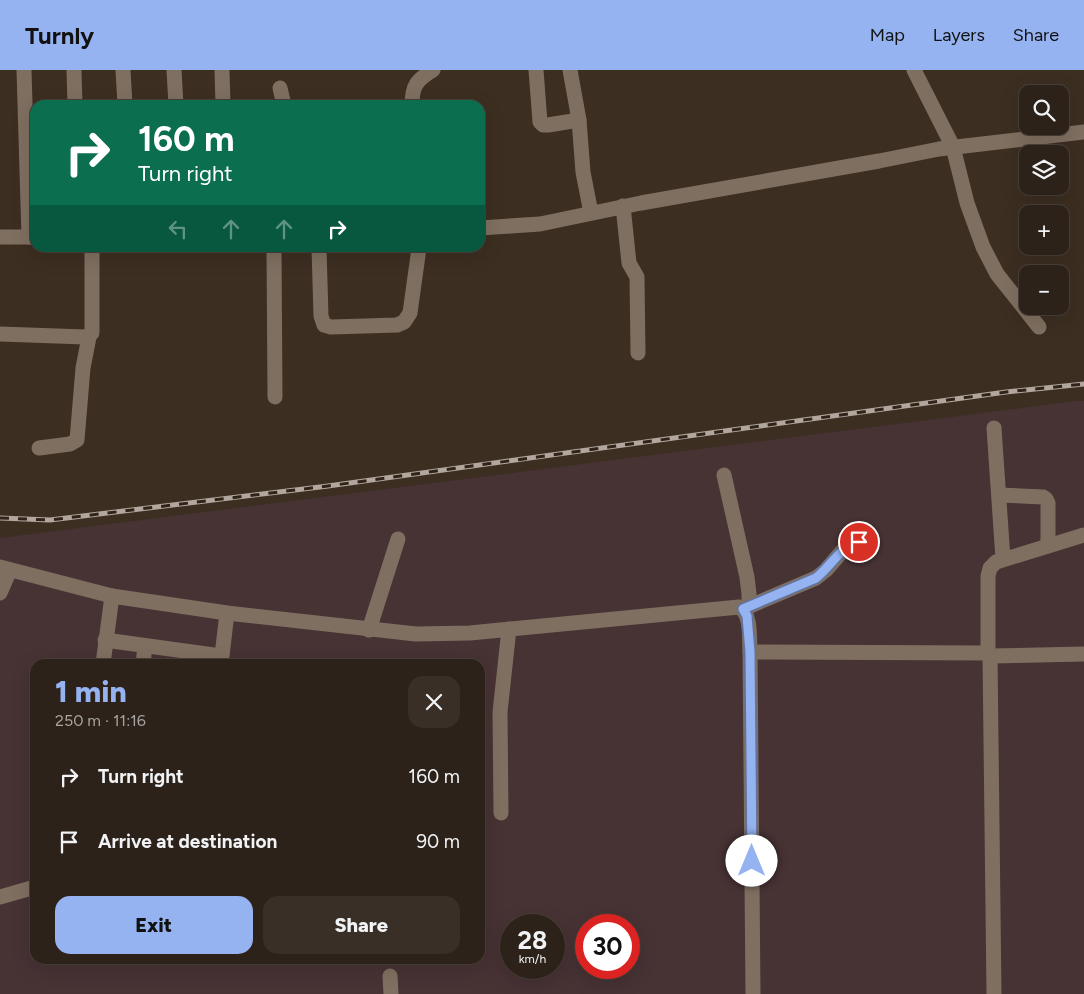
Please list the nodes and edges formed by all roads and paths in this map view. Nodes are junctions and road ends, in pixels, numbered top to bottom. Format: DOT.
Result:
graph roads {
  1 [pos="24,70"];
  2 [pos="74,70"];
  3 [pos="124,70"];
  4 [pos="174,70"];
  5 [pos="222,70"];
  6 [pos="434,70"];
  7 [pos="536,70"];
  8 [pos="570,70"];
  9 [pos="914,70"];
  10 [pos="280,88"];
  11 [pos="75,100"];
  12 [pos="125,100"];
  13 [pos="176,100"];
  14 [pos="223,100"];
  15 [pos="283,100"];
  16 [pos="413,100"];
  17 [pos="579,120"];
  18 [pos="1084,132"];
  19 [pos="952,147"];
  20 [pos="30,195"];
  21 [pos="623,206"];
  22 [pos="591,213"];
  23 [pos="485,228"];
  24 [pos="0,237"];
  25 [pos="30,237"];
  26 [pos="92,252"];
  27 [pos="274,252"];
  28 [pos="319,252"];
  29 [pos="418,252"];
  30 [pos="1039,328"];
  31 [pos="0,334"];
  32 [pos="88,336"];
  33 [pos="638,353"];
  34 [pos="275,397"];
  35 [pos="994,428"];
  36 [pos="39,448"];
  37 [pos="724,475"];
  38 [pos="999,495"];
  39 [pos="1084,535"];
  40 [pos="398,539"];
  41 [pos="869,539"];
  42 [pos="1048,546"];
  43 [pos="1003,559"];
  44 [pos="5,568"];
  45 [pos="0,593"];
  46 [pos="112,596"];
  47 [pos="746,608"];
  48 [pos="226,613"];
  49 [pos="509,629"];
  50 [pos="369,630"];
  51 [pos="106,640"];
  52 [pos="145,646"];
  53 [pos="750,652"];
  54 [pos="1084,654"];
  55 [pos="989,655"];
  56 [pos="182,657"];
  57 [pos="103,659"];
  58 [pos="144,659"];
  59 [pos="208,659"];
  60 [pos="221,659"];
  61 [pos="501,813"];
  62 [pos="30,889"];
  63 [pos="0,898"];
  64 [pos="390,976"];
  65 [pos="391,994"];
  66 [pos="753,994"];
  67 [pos="994,994"];
  1 -- 20 [label="street"];
  2 -- 11 [label="street"];
  3 -- 12 [label="street"];
  4 -- 13 [label="street"];
  5 -- 14 [label="street"];
  6 -- 16 [label="street"];
  7 -- 17 [label="street"];
  8 -- 17 [label="street"];
  9 -- 19 [label="street"];
  10 -- 15 [label="street"];
  17 -- 22 [label="street"];
  18 -- 19 [label="street"];
  19 -- 21 [label="street"];
  19 -- 30 [label="street"];
  21 -- 22 [label="street"];
  21 -- 33 [label="street"];
  22 -- 23 [label="street"];
  24 -- 25 [label="street"];
  26 -- 32 [label="street"];
  27 -- 34 [label="street"];
  28 -- 29 [label="street"];
  31 -- 32 [label="street"];
  32 -- 36 [label="street"];
  35 -- 38 [label="street"];
  37 -- 47 [label="street"];
  38 -- 42 [label="street"];
  38 -- 43 [label="street"];
  39 -- 42 [label="street"];
  40 -- 50 [label="street"];
  41 -- 47 [label="street"];
  42 -- 43 [label="street"];
  43 -- 55 [label="street"];
  44 -- 45 [label="street"];
  44 -- 46 [label="street"];
  46 -- 48 [label="street"];
  46 -- 51 [label="street"];
  47 -- 49 [label="street"];
  47 -- 53 [label="street"];
  48 -- 50 [label="street"];
  48 -- 60 [label="street"];
  49 -- 50 [label="street"];
  49 -- 61 [label="street"];
  51 -- 52 [label="street"];
  51 -- 57 [label="street"];
  52 -- 56 [label="street"];
  52 -- 58 [label="street"];
  53 -- 55 [label="street"];
  53 -- 66 [label="street"];
  54 -- 55 [label="street"];
  55 -- 67 [label="street"];
  56 -- 59 [label="street"];
  62 -- 63 [label="street"];
  64 -- 65 [label="street"];
}
